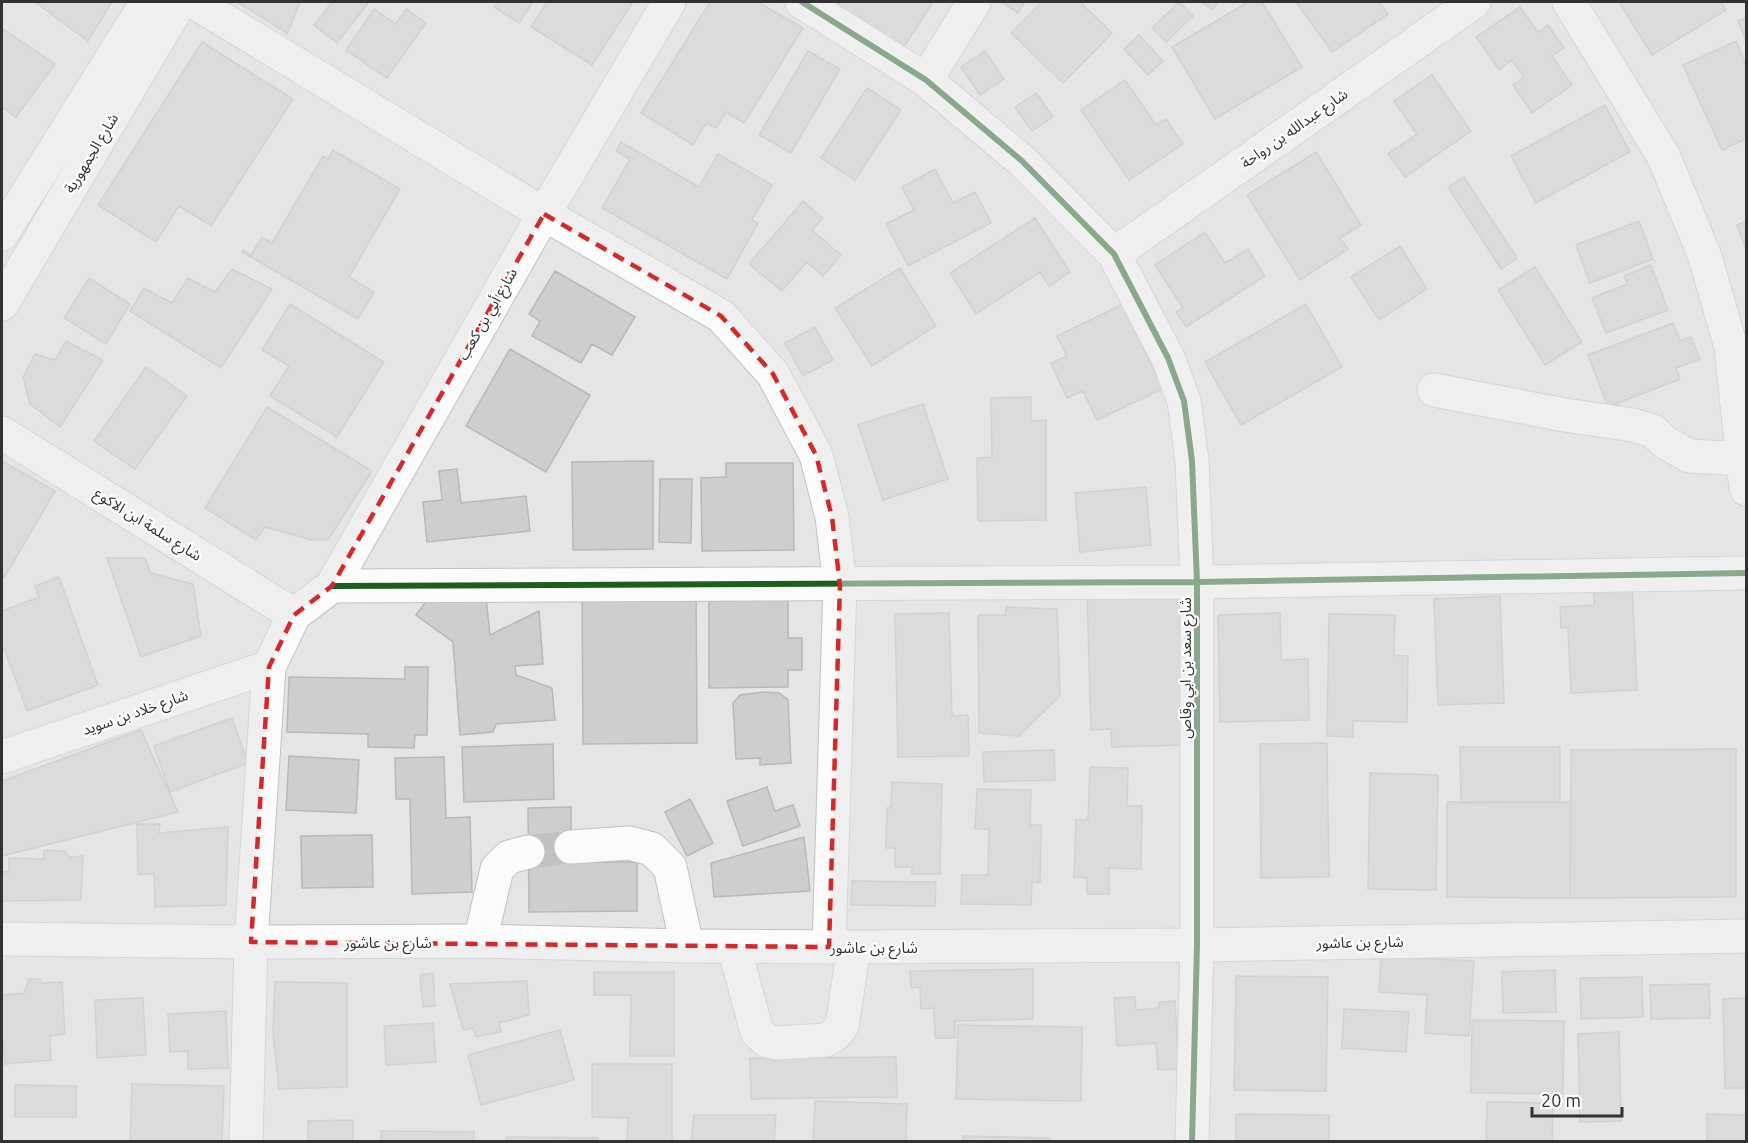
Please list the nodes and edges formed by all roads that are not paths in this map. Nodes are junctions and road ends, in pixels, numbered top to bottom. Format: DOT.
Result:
graph roads {
  1 [pos="147,2"];
  2 [pos="180,2"];
  3 [pos="194,2"];
  4 [pos="669,2"];
  5 [pos="802,2"];
  6 [pos="974,2"];
  7 [pos="1474,2"];
  8 [pos="1569,2"];
  9 [pos="926,80"];
  10 [pos="544,214"];
  11 [pos="2,234"];
  12 [pos="1114,254"];
  13 [pos="2,304"];
  14 [pos="1434,390"];
  15 [pos="2,434"];
  16 [pos="1745,474"];
  17 [pos="1746,573"];
  18 [pos="1197,582"];
  19 [pos="840,585"];
  20 [pos="332,586"];
  21 [pos="294,615"];
  22 [pos="268,666"];
  23 [pos="2,757"];
  24 [pos="571,847"];
  25 [pos="528,852"];
  26 [pos="1746,936"];
  27 [pos="2,939"];
  28 [pos="480,941"];
  29 [pos="250,942"];
  30 [pos="1197,945"];
  31 [pos="687,946"];
  32 [pos="734,947"];
  33 [pos="841,947"];
  34 [pos="246,1142"];
  35 [pos="1192,1142"];
  1 -- 11 [label="street"];
  2 -- 13 [label="street, شارع الجمهورية"];
  3 -- 10 [label="street"];
  4 -- 10 [label="street, شارع أبي بن كعب"];
  5 -- 9 [label="street, شارع سعد بن ابي وقاص"];
  6 -- 9 [label="street"];
  7 -- 12 [label="street, شارع عبدالله بن رواحة"];
  8 -- 16 [label="street"];
  9 -- 12 [label="street, شارع سعد بن ابي وقاص"];
  10 -- 19 [label="street"];
  10 -- 20 [label="street, شارع أبي بن كعب"];
  12 -- 18 [label="street, شارع سعد بن ابي وقاص"];
  14 -- 16 [label="street"];
  15 -- 21 [label="street, شارع سلمة ابن الاكوع"];
  17 -- 18 [label="street"];
  18 -- 19 [label="street"];
  18 -- 30 [label="street, شارع سعد بن ابي وقاص"];
  19 -- 20 [label="street"];
  19 -- 33 [label="street"];
  20 -- 21 [label="street, شارع أبي بن كعب"];
  21 -- 22 [label="street"];
  22 -- 23 [label="street, شارع خلاد بن سويد"];
  22 -- 29 [label="street"];
  24 -- 31 [label="street"];
  25 -- 28 [label="street"];
  26 -- 30 [label="street, شارع بن عاشور"];
  27 -- 29 [label="street, شارع بن عاشور"];
  28 -- 29 [label="street, شارع بن عاشور"];
  28 -- 31 [label="street, شارع بن عاشور"];
  29 -- 34 [label="street"];
  30 -- 33 [label="street, شارع بن عاشور"];
  30 -- 35 [label="street, شارع سعد بن ابي وقاص"];
  31 -- 32 [label="street, شارع بن عاشور"];
  32 -- 33 [label="street, شارع بن عاشور"];
  32 -- 33 [label="street"];
}
